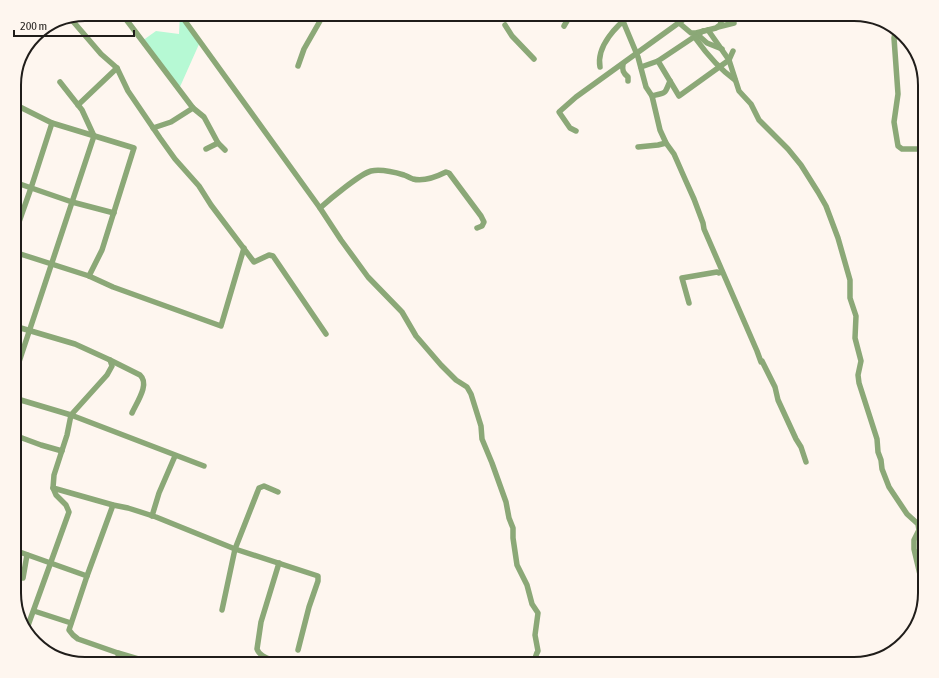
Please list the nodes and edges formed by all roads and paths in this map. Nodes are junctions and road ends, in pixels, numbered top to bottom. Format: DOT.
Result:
graph roads {
  1 [pos="127,21"];
  2 [pos="185,21"];
  3 [pos="320,21"];
  4 [pos="567,21"];
  5 [pos="624,21"];
  6 [pos="721,21"];
  7 [pos="734,21"];
  8 [pos="74,22"];
  9 [pos="678,22"];
  10 [pos="505,25"];
  11 [pos="564,26"];
  12 [pos="716,28"];
  13 [pos="701,33"];
  14 [pos="894,36"];
  15 [pos="722,49"];
  16 [pos="734,51"];
  17 [pos="636,54"];
  18 [pos="534,60"];
  19 [pos="729,60"];
  20 [pos="658,61"];
  21 [pos="623,64"];
  22 [pos="298,66"];
  23 [pos="720,66"];
  24 [pos="600,67"];
  25 [pos="117,68"];
  26 [pos="641,68"];
  27 [pos="735,80"];
  28 [pos="628,81"];
  29 [pos="670,81"];
  30 [pos="60,82"];
  31 [pos="652,96"];
  32 [pos="78,105"];
  33 [pos="21,108"];
  34 [pos="193,108"];
  35 [pos="52,123"];
  36 [pos="153,128"];
  37 [pos="576,131"];
  38 [pos="94,136"];
  39 [pos="666,142"];
  40 [pos="218,143"];
  41 [pos="638,147"];
  42 [pos="206,149"];
  43 [pos="918,149"];
  44 [pos="225,150"];
  45 [pos="21,184"];
  46 [pos="31,188"];
  47 [pos="72,202"];
  48 [pos="320,208"];
  49 [pos="114,213"];
  50 [pos="21,216"];
  51 [pos="477,228"];
  52 [pos="244,248"];
  53 [pos="21,254"];
  54 [pos="53,264"];
  55 [pos="722,272"];
  56 [pos="89,276"];
  57 [pos="689,303"];
  58 [pos="21,328"];
  59 [pos="29,331"];
  60 [pos="326,334"];
  61 [pos="21,356"];
  62 [pos="110,360"];
  63 [pos="21,400"];
  64 [pos="132,413"];
  65 [pos="71,415"];
  66 [pos="21,438"];
  67 [pos="62,450"];
  68 [pos="175,456"];
  69 [pos="806,462"];
  70 [pos="204,466"];
  71 [pos="53,488"];
  72 [pos="278,492"];
  73 [pos="113,505"];
  74 [pos="152,516"];
  75 [pos="918,524"];
  76 [pos="918,532"];
  77 [pos="235,549"];
  78 [pos="21,553"];
  79 [pos="27,555"];
  80 [pos="50,563"];
  81 [pos="278,563"];
  82 [pos="918,566"];
  83 [pos="86,576"];
  84 [pos="23,578"];
  85 [pos="34,610"];
  86 [pos="222,610"];
  87 [pos="29,623"];
  88 [pos="71,623"];
  89 [pos="298,650"];
  90 [pos="118,653"];
  91 [pos="118,657"];
  92 [pos="131,657"];
  93 [pos="266,657"];
  94 [pos="536,657"];
  1 -- 34 [label="street"];
  2 -- 48 [label="street"];
  3 -- 22 [label="street"];
  4 -- 11 [label="street"];
  5 -- 17 [label="street"];
  5 -- 24 [label="street"];
  6 -- 12 [label="street"];
  7 -- 12 [label="street"];
  8 -- 25 [label="street"];
  9 -- 13 [label="street"];
  9 -- 17 [label="street"];
  10 -- 18 [label="street"];
  12 -- 13 [label="street"];
  13 -- 15 [label="street"];
  13 -- 15 [label="street"];
  13 -- 20 [label="street"];
  13 -- 23 [label="street"];
  14 -- 43 [label="street"];
  15 -- 19 [label="street"];
  16 -- 19 [label="street"];
  17 -- 21 [label="street"];
  17 -- 26 [label="street"];
  19 -- 23 [label="street"];
  19 -- 27 [label="street"];
  20 -- 26 [label="street"];
  20 -- 29 [label="street"];
  21 -- 28 [label="street"];
  21 -- 37 [label="street"];
  23 -- 27 [label="street"];
  23 -- 29 [label="street"];
  25 -- 32 [label="street"];
  25 -- 36 [label="street"];
  26 -- 31 [label="street"];
  27 -- 75 [label="street"];
  29 -- 31 [label="street"];
  30 -- 32 [label="street"];
  31 -- 39 [label="street"];
  32 -- 38 [label="street"];
  33 -- 35 [label="street"];
  34 -- 36 [label="street"];
  34 -- 40 [label="street"];
  35 -- 38 [label="street"];
  35 -- 46 [label="street"];
  36 -- 52 [label="street"];
  38 -- 47 [label="street"];
  38 -- 49 [label="street"];
  39 -- 41 [label="street"];
  39 -- 55 [label="street"];
  40 -- 42 [label="street"];
  40 -- 44 [label="street"];
  45 -- 46 [label="street"];
  46 -- 47 [label="street"];
  46 -- 50 [label="street"];
  47 -- 49 [label="street"];
  47 -- 54 [label="street"];
  48 -- 51 [label="street"];
  48 -- 94 [label="street"];
  49 -- 56 [label="street"];
  52 -- 56 [label="street"];
  52 -- 60 [label="street"];
  53 -- 54 [label="street"];
  54 -- 56 [label="street"];
  54 -- 59 [label="street"];
  55 -- 57 [label="street"];
  55 -- 69 [label="street"];
  58 -- 59 [label="street"];
  59 -- 61 [label="street"];
  59 -- 62 [label="street"];
  62 -- 64 [label="street"];
  62 -- 65 [label="street"];
  63 -- 65 [label="street"];
  65 -- 67 [label="street"];
  65 -- 68 [label="street"];
  66 -- 67 [label="street"];
  67 -- 71 [label="street"];
  68 -- 70 [label="street"];
  68 -- 74 [label="street"];
  71 -- 73 [label="street"];
  71 -- 80 [label="street"];
  72 -- 77 [label="street"];
  73 -- 74 [label="street"];
  73 -- 83 [label="street"];
  74 -- 77 [label="street"];
  76 -- 82 [label="street"];
  77 -- 81 [label="street"];
  77 -- 86 [label="street"];
  78 -- 79 [label="street"];
  79 -- 80 [label="street"];
  79 -- 84 [label="street"];
  80 -- 83 [label="street"];
  80 -- 85 [label="street"];
  81 -- 89 [label="street"];
  81 -- 93 [label="street"];
  83 -- 88 [label="street"];
  85 -- 87 [label="street"];
  85 -- 88 [label="street"];
  88 -- 90 [label="street"];
  90 -- 91 [label="street"];
  90 -- 92 [label="street"];
}
